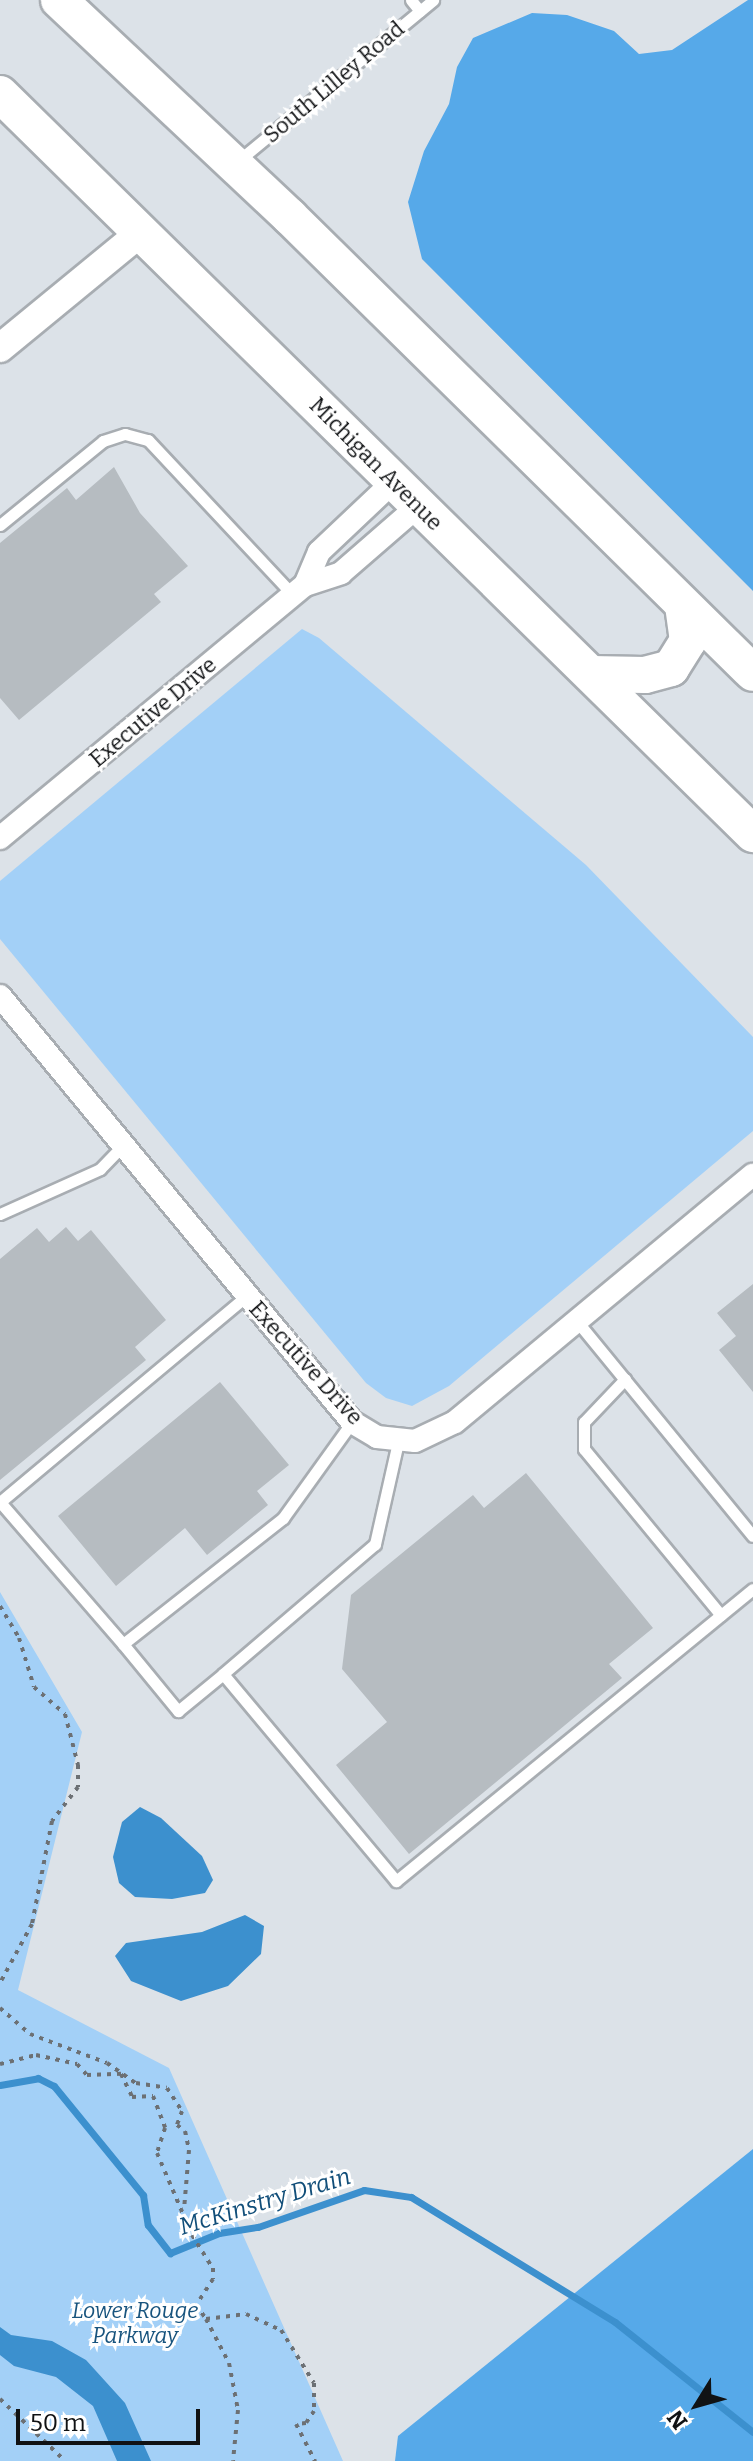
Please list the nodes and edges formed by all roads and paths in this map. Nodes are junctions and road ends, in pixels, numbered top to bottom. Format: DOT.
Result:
graph roads {
  1 [pos="411,0"];
  2 [pos="433,0"];
  3 [pos="69,4"];
  4 [pos="420,11"];
  5 [pos="0,94"];
  6 [pos="234,164"];
  7 [pos="141,232"];
  8 [pos="0,348"];
  9 [pos="406,493"];
  10 [pos="0,525"];
  11 [pos="299,590"];
  12 [pos="683,605"];
  13 [pos="753,673"];
  14 [pos="591,674"];
  15 [pos="2,833"];
  16 [pos="753,834"];
  17 [pos="0,996"];
  18 [pos="122,1146"];
  19 [pos="753,1175"];
  20 [pos="0,1214"];
  21 [pos="246,1296"];
  22 [pos="576,1318"];
  23 [pos="625,1379"];
  24 [pos="352,1422"];
  25 [pos="398,1442"];
  26 [pos="0,1502"];
  27 [pos="753,1536"];
  28 [pos="753,1589"];
  29 [pos="0,1606"];
  30 [pos="721,1615"];
  31 [pos="123,1644"];
  32 [pos="223,1674"];
  33 [pos="0,1983"];
  34 [pos="0,2008"];
  35 [pos="0,2064"];
  36 [pos="121,2074"];
  37 [pos="177,2125"];
  38 [pos="165,2128"];
  39 [pos="183,2213"];
  40 [pos="206,2319"];
  41 [pos="0,2399"];
  42 [pos="65,2461"];
  43 [pos="233,2461"];
  44 [pos="315,2461"];
  1 -- 4 [label="lane"];
  2 -- 4 [label="lane, South Lilley Road"];
  3 -- 6 [label="main road"];
  4 -- 6 [label="lane, South Lilley Road"];
  5 -- 7 [label="main road, Michigan Avenue"];
  6 -- 12 [label="main road"];
  7 -- 8 [label="street"];
  7 -- 9 [label="main road, Michigan Avenue"];
  9 -- 11 [label="street, Executive Drive"];
  9 -- 11 [label="street, Executive Drive"];
  9 -- 14 [label="main road, Michigan Avenue"];
  10 -- 11 [label="lane"];
  11 -- 15 [label="street, Executive Drive"];
  12 -- 13 [label="main road"];
  12 -- 14 [label="main road"];
  14 -- 16 [label="main road, Michigan Avenue"];
  17 -- 18 [label="street, Executive Drive"];
  18 -- 20 [label="lane"];
  18 -- 21 [label="street, Executive Drive"];
  19 -- 22 [label="street"];
  21 -- 24 [label="street, Executive Drive"];
  21 -- 26 [label="lane"];
  22 -- 23 [label="lane"];
  22 -- 25 [label="street"];
  23 -- 27 [label="lane"];
  23 -- 30 [label="lane"];
  24 -- 25 [label="street, Executive Drive"];
  24 -- 31 [label="lane"];
  25 -- 32 [label="lane"];
  26 -- 31 [label="lane"];
  28 -- 30 [label="lane"];
  29 -- 33 [label="path"];
  30 -- 32 [label="lane"];
  31 -- 32 [label="lane"];
  34 -- 36 [label="path"];
  35 -- 36 [label="path"];
  36 -- 37 [label="path"];
  36 -- 38 [label="path"];
  37 -- 38 [label="path"];
  37 -- 39 [label="path"];
  38 -- 39 [label="path"];
  39 -- 40 [label="path"];
  40 -- 43 [label="path"];
  40 -- 44 [label="path"];
  41 -- 42 [label="path"];
}
